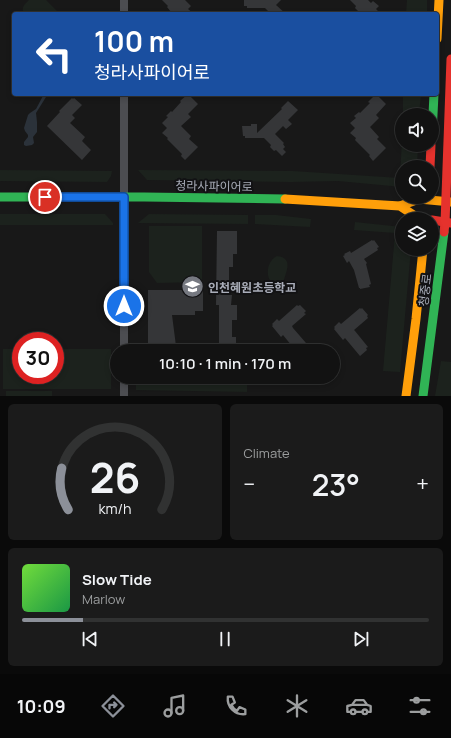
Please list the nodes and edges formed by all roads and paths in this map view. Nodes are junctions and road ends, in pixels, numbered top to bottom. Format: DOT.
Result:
graph roads {
  1 [pos="124,0"];
  2 [pos="439,0"];
  3 [pos="124,12"];
  4 [pos="438,12"];
  5 [pos="451,59"];
  6 [pos="124,96"];
  7 [pos="434,96"];
  8 [pos="433,108"];
  9 [pos="0,197"];
  10 [pos="124,197"];
  11 [pos="448,201"];
  12 [pos="400,206"];
  13 [pos="426,209"];
  14 [pos="448,223"];
  15 [pos="422,256"];
  16 [pos="124,344"];
  17 [pos="124,384"];
  18 [pos="124,396"];
  19 [pos="406,396"];
  20 [pos="423,396"];
  1 -- 3 [label="street"];
  2 -- 4 [label="main road"];
  5 -- 11 [label="main road, 청중로"];
  6 -- 10 [label="street"];
  7 -- 8 [label="main road"];
  9 -- 10 [label="main road, 청라사파이어로"];
  10 -- 12 [label="main road, 청라사파이어로"];
  10 -- 16 [label="street"];
  11 -- 13 [label="main road"];
  11 -- 14 [label="main road, 청중로"];
  12 -- 13 [label="main road"];
  12 -- 13 [label="main road"];
  14 -- 20 [label="main road, 청중로"];
  15 -- 19 [label="main road, 청중로"];
  17 -- 18 [label="street"];
}
